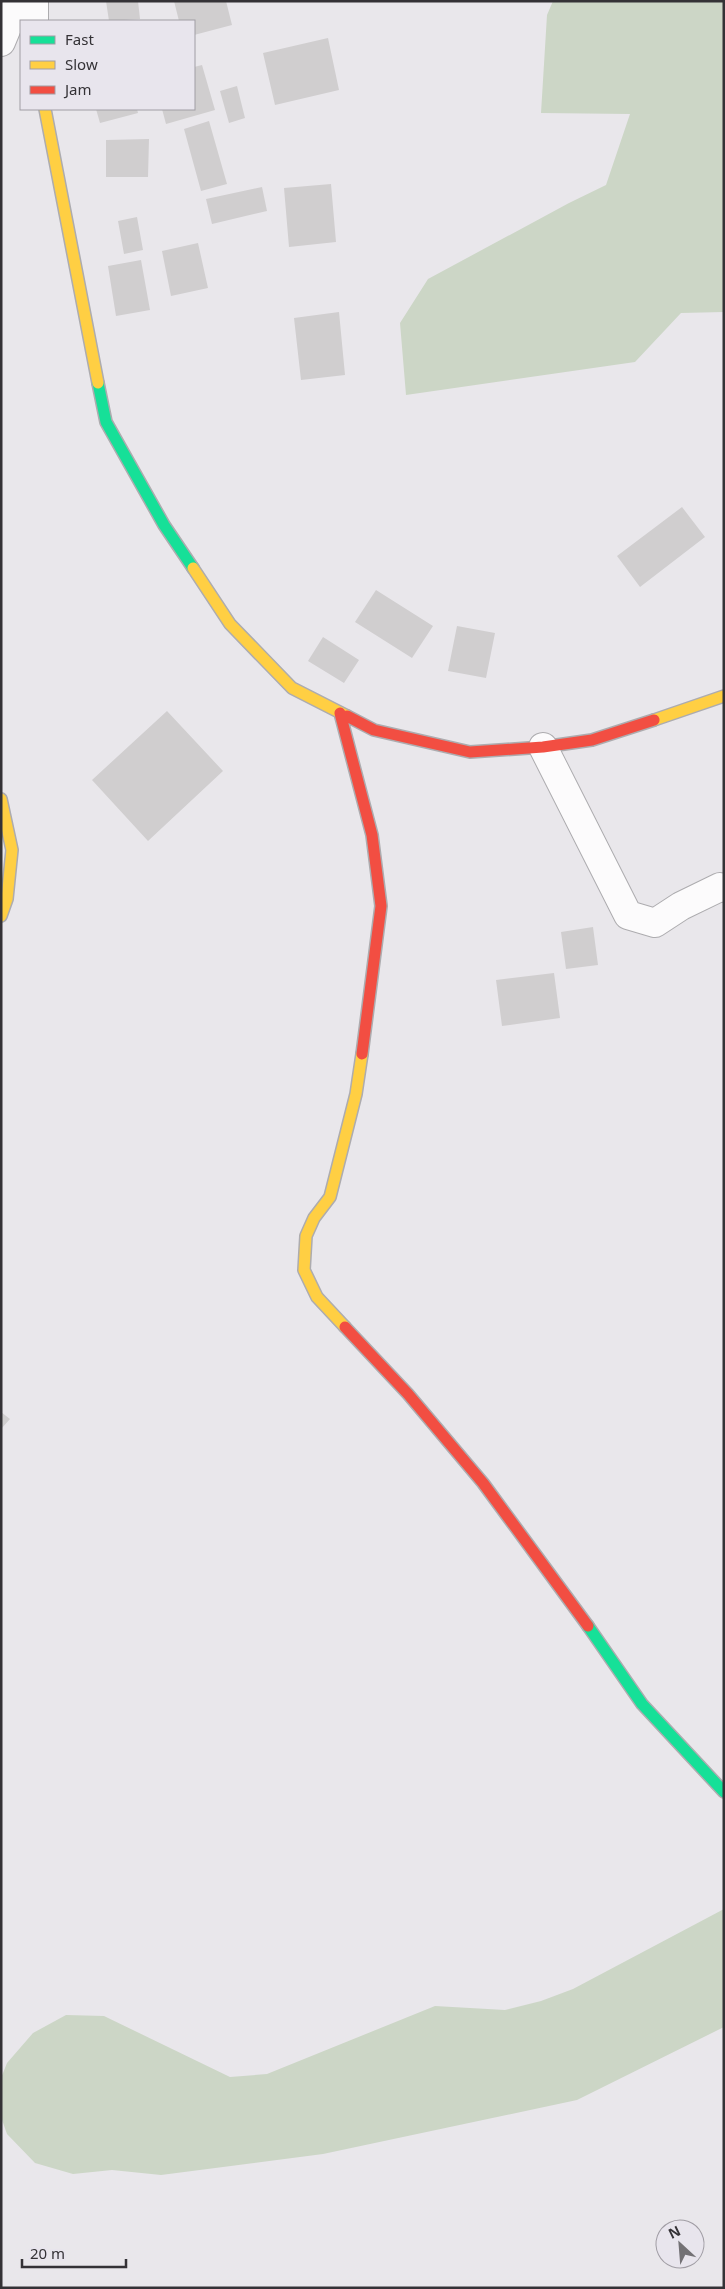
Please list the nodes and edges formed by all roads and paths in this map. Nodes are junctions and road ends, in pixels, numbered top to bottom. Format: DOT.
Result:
graph roads {
  1 [pos="18,1"];
  2 [pos="34,1"];
  3 [pos="34,20"];
  4 [pos="1,42"];
  5 [pos="45,110"];
  6 [pos="724,696"];
  7 [pos="340,713"];
  8 [pos="543,747"];
  9 [pos="1,799"];
  10 [pos="724,888"];
  11 [pos="1,916"];
  12 [pos="724,1792"];
  1 -- 4 [label="street"];
  2 -- 3 [label="street"];
  5 -- 7 [label="street"];
  6 -- 8 [label="street"];
  7 -- 8 [label="street"];
  7 -- 12 [label="street"];
  8 -- 10 [label="street"];
  9 -- 11 [label="street"];
}
